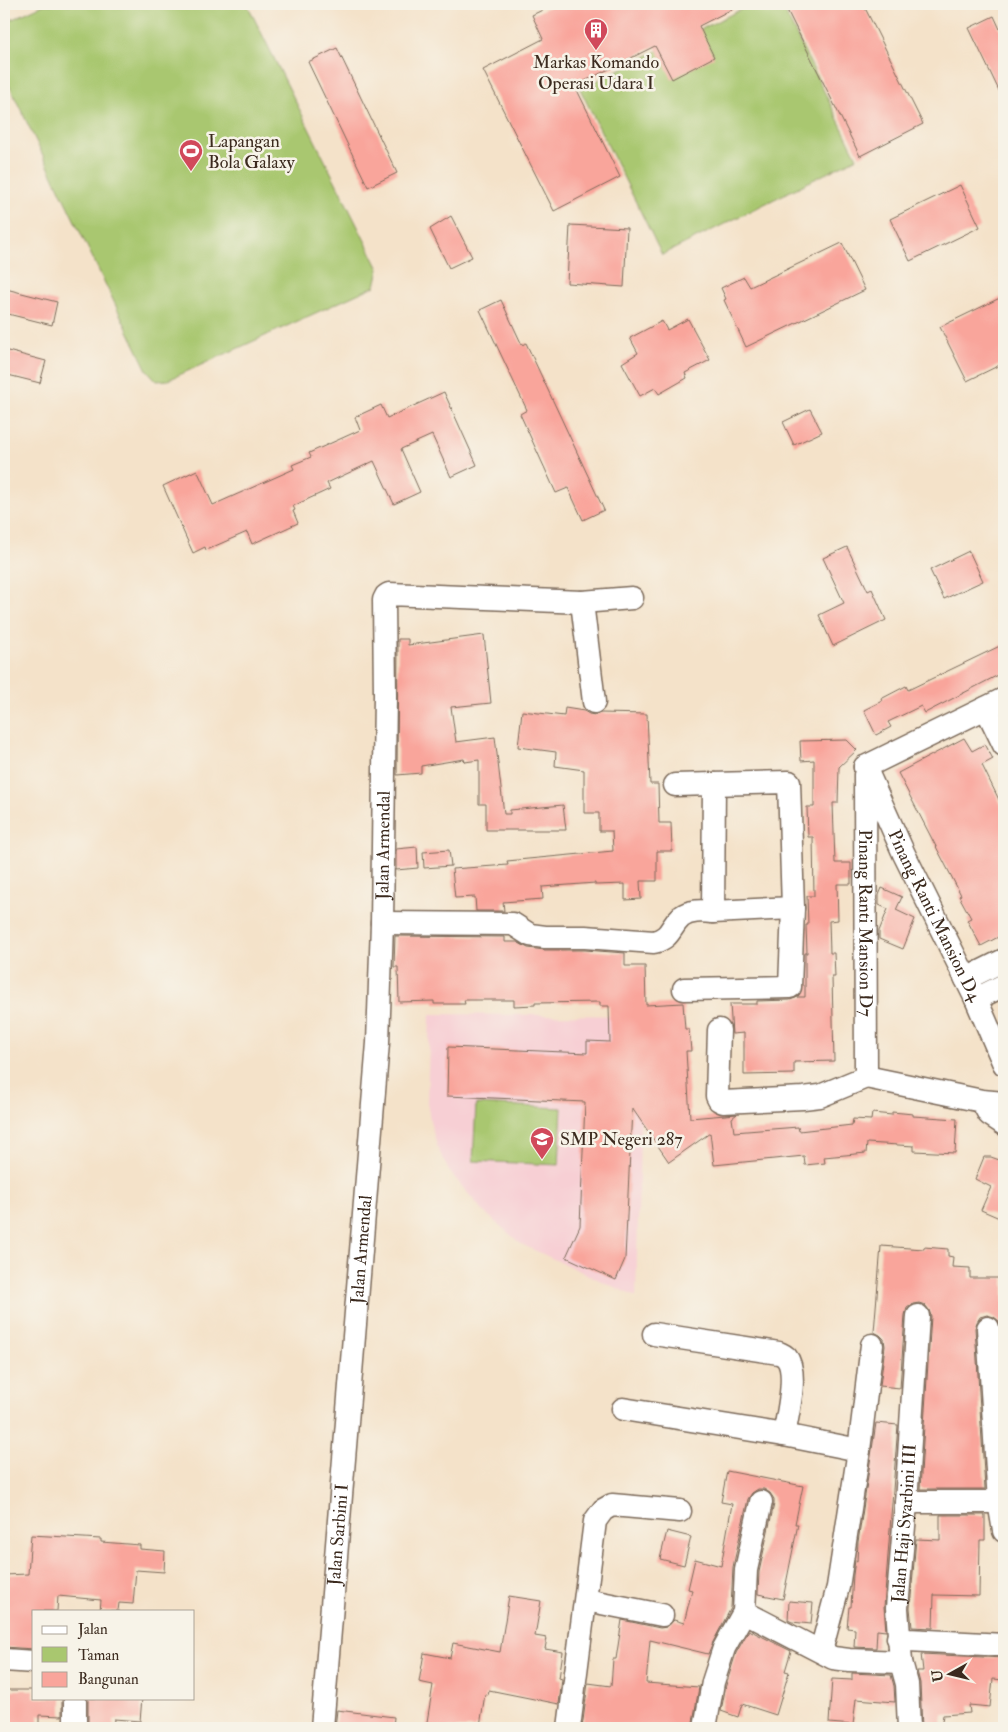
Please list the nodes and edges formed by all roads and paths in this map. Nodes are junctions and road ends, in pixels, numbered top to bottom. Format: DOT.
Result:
graph roads {
  1 [pos="632,598"];
  2 [pos="582,602"];
  3 [pos="594,702"];
  4 [pos="995,704"];
  5 [pos="1004,745"];
  6 [pos="865,767"];
  7 [pos="714,784"];
  8 [pos="675,785"];
  9 [pos="904,854"];
  10 [pos="865,856"];
  11 [pos="793,908"];
  12 [pos="713,912"];
  13 [pos="382,923"];
  14 [pos="1004,960"];
  15 [pos="966,979"];
  16 [pos="1004,985"];
  17 [pos="684,989"];
  18 [pos="976,999"];
  19 [pos="719,1030"];
  20 [pos="1004,1064"];
  21 [pos="866,1077"];
  22 [pos="993,1102"];
  23 [pos="1004,1124"];
  24 [pos="918,1316"];
  25 [pos="988,1328"];
  26 [pos="654,1334"];
  27 [pos="354,1341"];
  28 [pos="872,1345"];
  29 [pos="623,1409"];
  30 [pos="784,1435"];
  31 [pos="859,1450"];
  32 [pos="761,1502"];
  33 [pos="999,1502"];
  34 [pos="906,1503"];
  35 [pos="680,1511"];
  36 [pos="1004,1530"];
  37 [pos="586,1600"];
  38 [pos="744,1612"];
  39 [pos="662,1615"];
  40 [pos="898,1638"];
  41 [pos="1004,1645"];
  42 [pos="822,1651"];
  43 [pos="4,1660"];
  44 [pos="32,1662"];
  45 [pos="901,1662"];
  46 [pos="75,1700"];
  47 [pos="75,1728"];
  48 [pos="322,1728"];
  49 [pos="570,1728"];
  50 [pos="705,1728"];
  51 [pos="909,1728"];
  1 -- 2 [label="street, Jalan Armendal"];
  2 -- 3 [label="street"];
  2 -- 13 [label="street, Jalan Armendal"];
  4 -- 5 [label="street"];
  4 -- 6 [label="street"];
  6 -- 9 [label="street, Pinang Ranti Mansion D4"];
  6 -- 10 [label="street, Pinang Ranti Mansion D7"];
  7 -- 8 [label="street"];
  7 -- 11 [label="street"];
  7 -- 12 [label="street"];
  9 -- 10 [label="street"];
  9 -- 15 [label="street, Pinang Ranti Mansion D4"];
  10 -- 21 [label="street, Pinang Ranti Mansion D7"];
  11 -- 12 [label="street"];
  11 -- 17 [label="street"];
  12 -- 13 [label="street"];
  13 -- 27 [label="street, Jalan Armendal"];
  14 -- 15 [label="street"];
  15 -- 18 [label="street, Pinang Ranti Mansion D4"];
  16 -- 18 [label="street"];
  18 -- 20 [label="street, Pinang Ranti Mansion D4"];
  19 -- 21 [label="street"];
  21 -- 22 [label="street"];
  22 -- 23 [label="street"];
  24 -- 34 [label="street, Jalan Haji Syarbini III"];
  25 -- 33 [label="street"];
  26 -- 30 [label="street"];
  27 -- 48 [label="street, Jalan Sarbini I"];
  28 -- 31 [label="street"];
  29 -- 30 [label="street"];
  30 -- 31 [label="street"];
  31 -- 42 [label="street"];
  32 -- 38 [label="street"];
  33 -- 34 [label="street"];
  33 -- 36 [label="street"];
  34 -- 40 [label="street, Jalan Haji Syarbini III"];
  35 -- 37 [label="street"];
  37 -- 39 [label="street"];
  37 -- 49 [label="street"];
  38 -- 42 [label="street"];
  38 -- 50 [label="street"];
  40 -- 41 [label="street"];
  40 -- 45 [label="street, Jalan Haji Syarbini III"];
  42 -- 45 [label="street"];
  43 -- 44 [label="street"];
  45 -- 51 [label="street, Jalan Haji Syarbini III"];
  46 -- 47 [label="street"];
}
